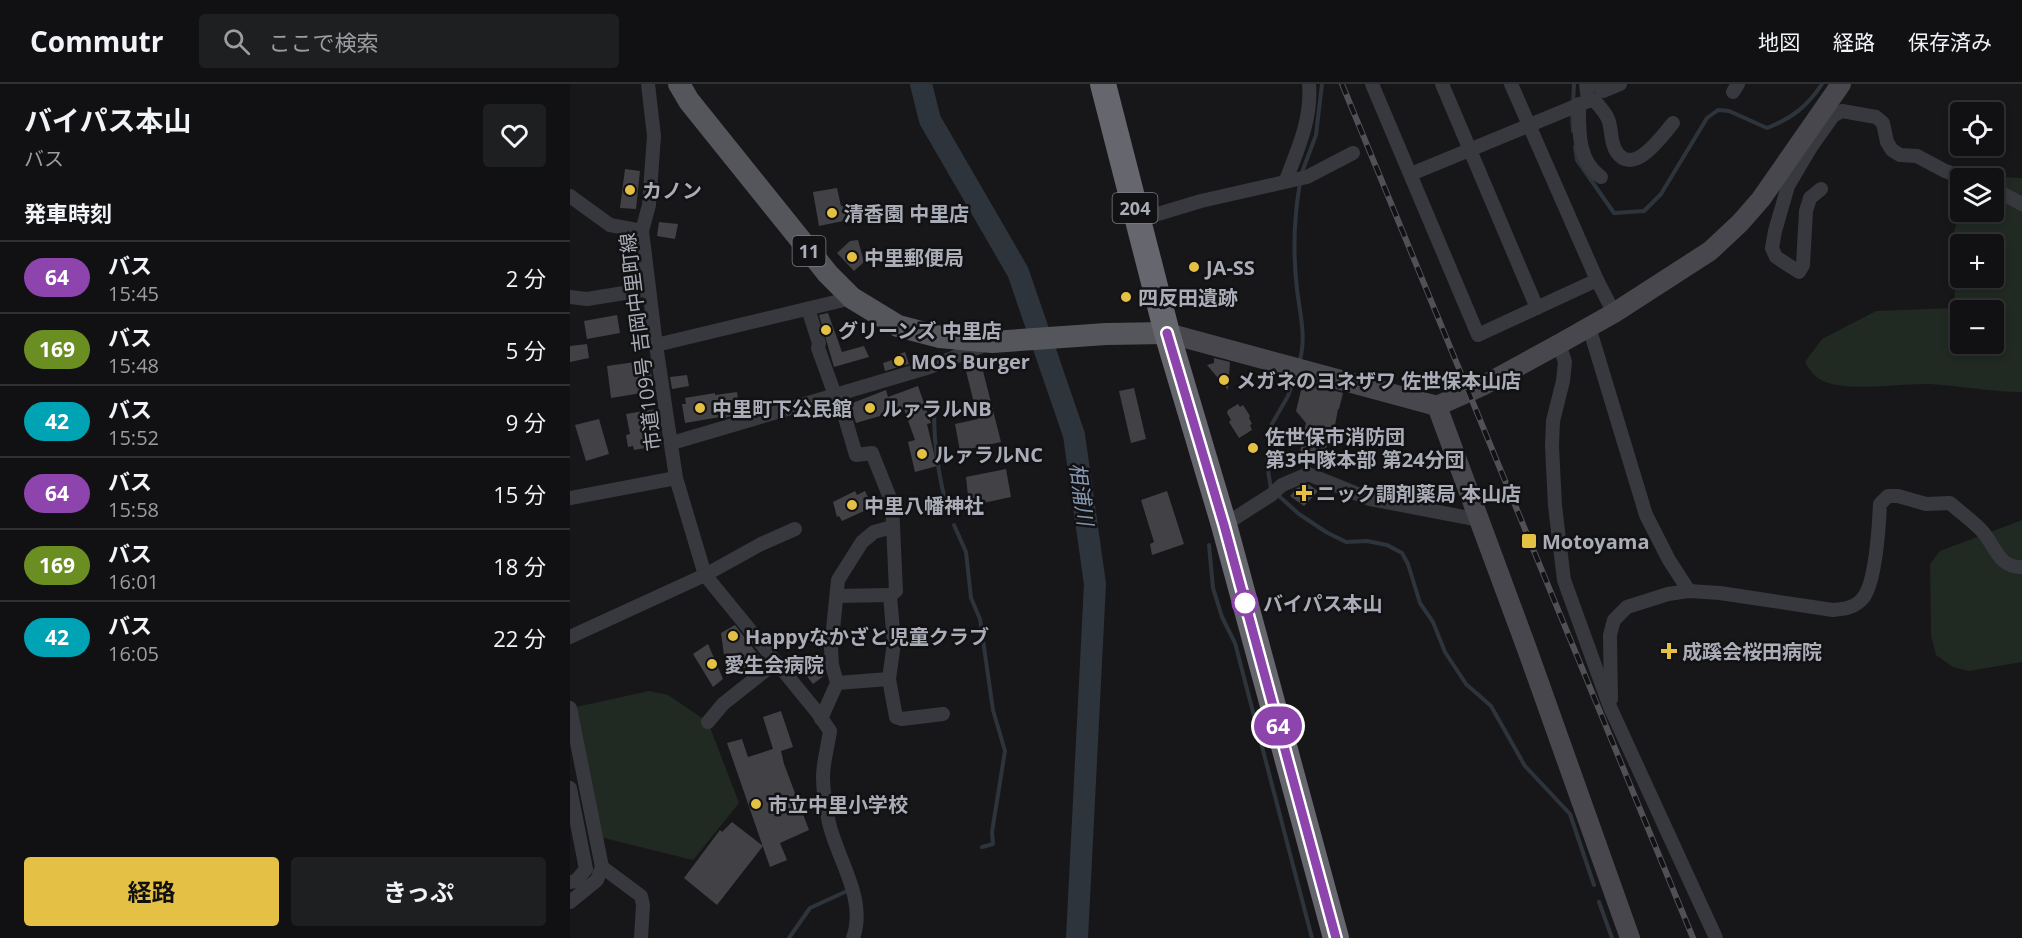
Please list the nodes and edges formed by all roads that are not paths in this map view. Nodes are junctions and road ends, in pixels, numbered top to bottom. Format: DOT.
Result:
graph roads {
  1 [pos="648,84"];
  2 [pos="679,84"];
  3 [pos="1103,84"];
  4 [pos="1309,84"];
  5 [pos="1372,84"];
  6 [pos="1442,84"];
  7 [pos="1511,84"];
  8 [pos="1586,84"];
  9 [pos="1596,84"];
  10 [pos="1620,84"];
  11 [pos="1841,84"];
  12 [pos="1578,104"];
  13 [pos="1673,123"];
  14 [pos="1528,124"];
  15 [pos="1806,144"];
  16 [pos="1470,148"];
  17 [pos="1353,153"];
  18 [pos="1950,171"];
  19 [pos="1411,174"];
  20 [pos="1600,177"];
  21 [pos="1286,180"];
  22 [pos="1821,189"];
  23 [pos="2004,194"];
  24 [pos="570,196"];
  25 [pos="2022,204"];
  26 [pos="1138,220"];
  27 [pos="642,231"];
  28 [pos="1597,280"];
  29 [pos="649,289"];
  30 [pos="570,297"];
  31 [pos="852,298"];
  32 [pos="1537,308"];
  33 [pos="808,309"];
  34 [pos="1614,313"];
  35 [pos="1589,327"];
  36 [pos="1167,333"];
  37 [pos="992,342"];
  38 [pos="1559,344"];
  39 [pos="656,345"];
  40 [pos="836,395"];
  41 [pos="1437,406"];
  42 [pos="672,443"];
  43 [pos="676,478"];
  44 [pos="570,498"];
  45 [pos="1480,520"];
  46 [pos="1224,525"];
  47 [pos="892,527"];
  48 [pos="795,529"];
  49 [pos="2022,567"];
  50 [pos="705,574"];
  51 [pos="1689,591"];
  52 [pos="890,595"];
  53 [pos="837,596"];
  54 [pos="570,637"];
  55 [pos="776,662"];
  56 [pos="889,678"];
  57 [pos="837,683"];
  58 [pos="1610,707"];
  59 [pos="570,708"];
  60 [pos="943,714"];
  61 [pos="821,718"];
  62 [pos="708,722"];
  63 [pos="570,788"];
  64 [pos="602,867"];
  65 [pos="570,882"];
  66 [pos="570,902"];
  67 [pos="641,938"];
  68 [pos="853,938"];
  69 [pos="1336,938"];
  70 [pos="1630,938"];
  71 [pos="1716,938"];
  1 -- 27 [label="street, 市道109号 吉岡中里町線"];
  2 -- 31 [label="main road, 11"];
  3 -- 26 [label="highway, 204"];
  4 -- 21 [label="street"];
  5 -- 19 [label="street"];
  6 -- 16 [label="street"];
  7 -- 14 [label="street"];
  8 -- 12 [label="street"];
  9 -- 10 [label="street"];
  11 -- 15 [label="street"];
  12 -- 13 [label="street"];
  12 -- 14 [label="street"];
  12 -- 20 [label="street"];
  14 -- 16 [label="street"];
  14 -- 28 [label="street"];
  15 -- 18 [label="street"];
  15 -- 22 [label="street"];
  15 -- 34 [label="street"];
  16 -- 19 [label="street"];
  16 -- 32 [label="street"];
  17 -- 21 [label="street"];
  19 -- 32 [label="street"];
  21 -- 26 [label="street"];
  23 -- 25 [label="street"];
  24 -- 27 [label="street"];
  26 -- 36 [label="highway, 204"];
  27 -- 29 [label="street, 市道109号 吉岡中里町線"];
  28 -- 32 [label="street"];
  28 -- 34 [label="street"];
  29 -- 30 [label="street"];
  29 -- 39 [label="street, 市道109号 吉岡中里町線"];
  31 -- 33 [label="street"];
  31 -- 37 [label="main road, 11"];
  33 -- 39 [label="street"];
  33 -- 40 [label="street"];
  34 -- 35 [label="street"];
  35 -- 38 [label="street"];
  35 -- 51 [label="street"];
  36 -- 37 [label="main road, 11"];
  36 -- 41 [label="street"];
  36 -- 46 [label="highway, 204"];
  37 -- 40 [label="street"];
  38 -- 41 [label="street"];
  38 -- 58 [label="street"];
  39 -- 42 [label="street, 市道109号 吉岡中里町線"];
  40 -- 42 [label="street"];
  40 -- 47 [label="street"];
  41 -- 45 [label="street"];
  42 -- 43 [label="street, 市道109号 吉岡中里町線"];
  43 -- 44 [label="street"];
  43 -- 50 [label="street, 市道109号 吉岡中里町線"];
  45 -- 46 [label="street"];
  45 -- 70 [label="street"];
  46 -- 69 [label="highway, 204"];
  47 -- 52 [label="street"];
  47 -- 53 [label="street"];
  48 -- 50 [label="street"];
  49 -- 51 [label="street"];
  50 -- 54 [label="street"];
  50 -- 55 [label="street, 市道109号 吉岡中里町線"];
  51 -- 58 [label="street"];
  52 -- 53 [label="street"];
  52 -- 56 [label="street"];
  53 -- 57 [label="street"];
  55 -- 61 [label="street, 市道109号 吉岡中里町線"];
  55 -- 62 [label="street"];
  56 -- 57 [label="street"];
  56 -- 60 [label="street"];
  57 -- 61 [label="street"];
  58 -- 71 [label="street"];
  59 -- 64 [label="street"];
  61 -- 68 [label="street, 市道109号 吉岡中里町線"];
  63 -- 65 [label="street"];
  64 -- 66 [label="street"];
  64 -- 67 [label="street"];
}
